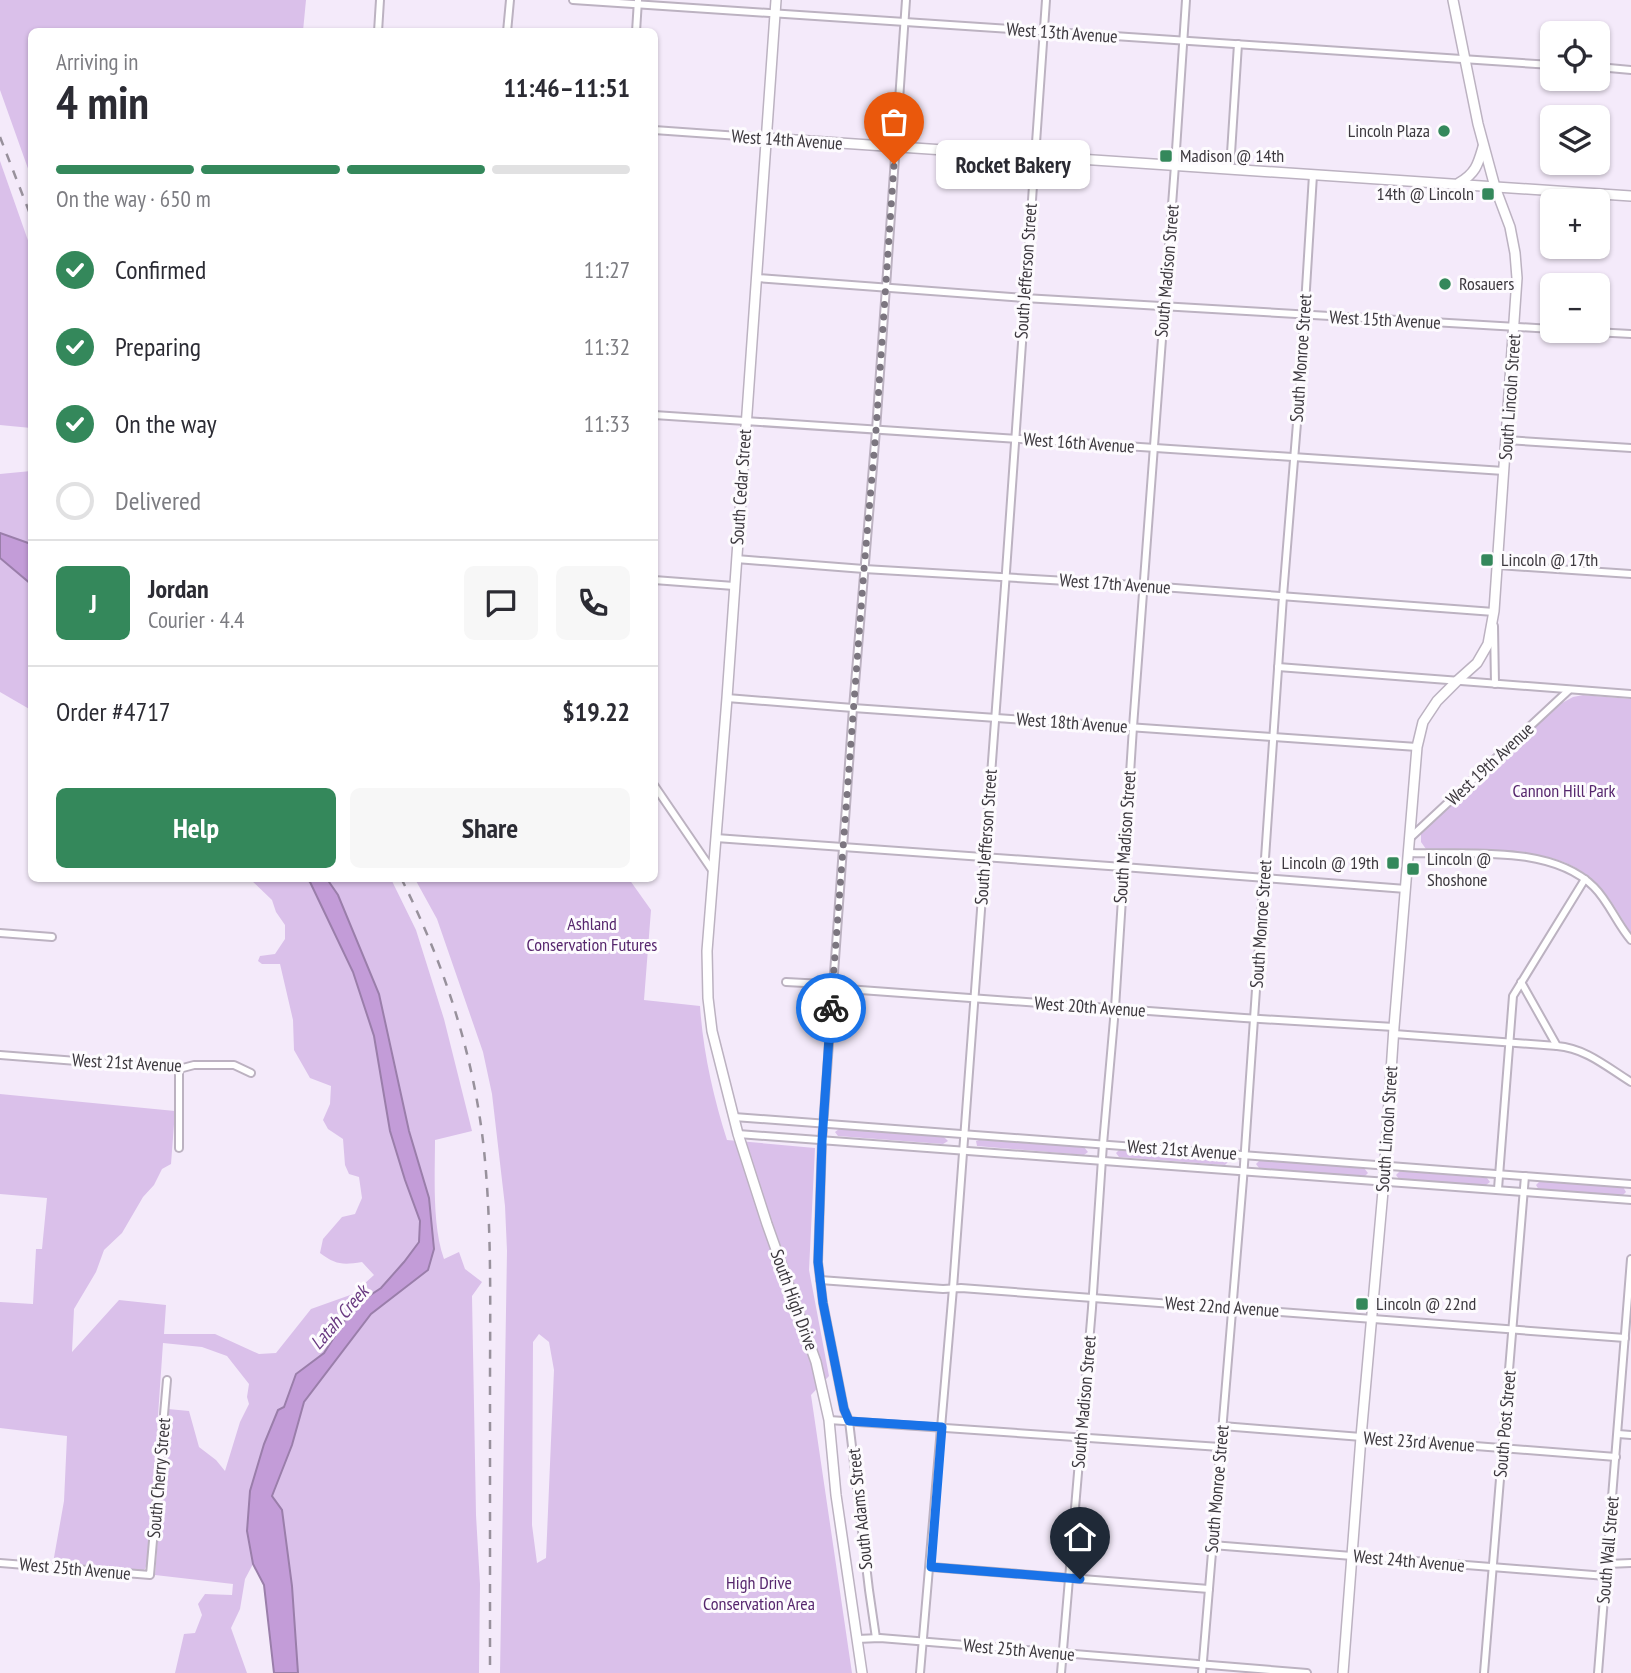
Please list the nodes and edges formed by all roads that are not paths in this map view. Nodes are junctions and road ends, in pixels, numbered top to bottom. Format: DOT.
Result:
graph roads {
  1 [pos="380,0"];
  2 [pos="510,0"];
  3 [pos="573,0"];
  4 [pos="776,0"];
  5 [pos="906,0"];
  6 [pos="1046,0"];
  7 [pos="1186,0"];
  8 [pos="1453,0"];
  9 [pos="638,2"];
  10 [pos="775,15"];
  11 [pos="905,23"];
  12 [pos="378,28"];
  13 [pos="508,28"];
  14 [pos="636,28"];
  15 [pos="1045,32"];
  16 [pos="1184,41"];
  17 [pos="1238,44"];
  18 [pos="1465,59"];
  19 [pos="1540,64"];
  20 [pos="1610,69"];
  21 [pos="1631,70"];
  22 [pos="658,130"];
  23 [pos="766,138"];
  24 [pos="1483,145"];
  25 [pos="895,148"];
  26 [pos="1034,156"];
  27 [pos="1175,165"];
  28 [pos="1230,169"];
  29 [pos="1313,174"];
  30 [pos="1458,184"];
  31 [pos="1494,187"];
  32 [pos="1631,196"];
  33 [pos="757,278"];
  34 [pos="886,287"];
  35 [pos="1024,298"];
  36 [pos="1164,305"];
  37 [pos="1304,315"];
  38 [pos="1514,327"];
  39 [pos="1540,328"];
  40 [pos="1610,333"];
  41 [pos="1631,334"];
  42 [pos="658,415"];
  43 [pos="746,421"];
  44 [pos="876,430"];
  45 [pos="1015,439"];
  46 [pos="1506,440"];
  47 [pos="1153,447"];
  48 [pos="1631,448"];
  49 [pos="1294,456"];
  50 [pos="1504,471"];
  51 [pos="736,559"];
  52 [pos="1498,565"];
  53 [pos="864,569"];
  54 [pos="1631,574"];
  55 [pos="1006,578"];
  56 [pos="658,580"];
  57 [pos="734,586"];
  58 [pos="1144,586"];
  59 [pos="1283,596"];
  60 [pos="1494,611"];
  61 [pos="1278,667"];
  62 [pos="1458,680"];
  63 [pos="1495,684"];
  64 [pos="1569,690"];
  65 [pos="1631,694"];
  66 [pos="727,698"];
  67 [pos="853,708"];
  68 [pos="995,718"];
  69 [pos="1133,727"];
  70 [pos="1273,737"];
  71 [pos="1417,747"];
  72 [pos="658,791"];
  73 [pos="716,838"];
  74 [pos="1410,838"];
  75 [pos="844,848"];
  76 [pos="1408,853"];
  77 [pos="985,858"];
  78 [pos="1123,867"];
  79 [pos="713,871"];
  80 [pos="1265,878"];
  81 [pos="1585,879"];
  82 [pos="1406,888"];
  83 [pos="0,933"];
  84 [pos="52,937"];
  85 [pos="1631,940"];
  86 [pos="706,975"];
  87 [pos="786,982"];
  88 [pos="1521,982"];
  89 [pos="833,988"];
  90 [pos="974,999"];
  91 [pos="1115,1008"];
  92 [pos="1254,1019"];
  93 [pos="1394,1031"];
  94 [pos="1509,1043"];
  95 [pos="1557,1046"];
  96 [pos="0,1055"];
  97 [pos="179,1069"];
  98 [pos="251,1073"];
  99 [pos="1631,1082"];
  100 [pos="734,1117"];
  101 [pos="823,1124"];
  102 [pos="738,1134"];
  103 [pos="964,1135"];
  104 [pos="822,1141"];
  105 [pos="1103,1144"];
  106 [pos="179,1147"];
  107 [pos="962,1151"];
  108 [pos="1244,1155"];
  109 [pos="1102,1162"];
  110 [pos="1385,1166"];
  111 [pos="1244,1171"];
  112 [pos="1500,1174"];
  113 [pos="1525,1176"];
  114 [pos="1384,1181"];
  115 [pos="1631,1184"];
  116 [pos="1498,1189"];
  117 [pos="1524,1191"];
  118 [pos="1631,1199"];
  119 [pos="1631,1259"];
  120 [pos="820,1280"];
  121 [pos="953,1288"];
  122 [pos="1093,1298"];
  123 [pos="1233,1308"];
  124 [pos="1629,1313"];
  125 [pos="1372,1319"];
  126 [pos="1513,1329"];
  127 [pos="1625,1338"];
  128 [pos="167,1380"];
  129 [pos="829,1420"];
  130 [pos="849,1421"];
  131 [pos="1222,1426"];
  132 [pos="942,1427"];
  133 [pos="1618,1434"];
  134 [pos="1631,1435"];
  135 [pos="1081,1437"];
  136 [pos="1361,1437"];
  137 [pos="1220,1447"];
  138 [pos="1504,1448"];
  139 [pos="1616,1457"];
  140 [pos="1212,1545"];
  141 [pos="1353,1557"];
  142 [pos="0,1563"];
  143 [pos="1607,1563"];
  144 [pos="1631,1563"];
  145 [pos="931,1567"];
  146 [pos="1493,1568"];
  147 [pos="150,1575"];
  148 [pos="1606,1576"];
  149 [pos="1070,1578"];
  150 [pos="1209,1589"];
  151 [pos="876,1638"];
  152 [pos="857,1639"];
  153 [pos="923,1642"];
  154 [pos="1063,1653"];
  155 [pos="1203,1664"];
  156 [pos="863,1673"];
  157 [pos="920,1673"];
  158 [pos="1061,1673"];
  159 [pos="1202,1673"];
  160 [pos="1307,1673"];
  161 [pos="1343,1673"];
  162 [pos="1484,1673"];
  163 [pos="1598,1673"];
  1 -- 12 [label="street"];
  2 -- 13 [label="street"];
  3 -- 9 [label="street, West 13th Avenue"];
  4 -- 10 [label="street, South Cedar Street"];
  5 -- 11 [label="street, South Adams Street"];
  6 -- 15 [label="street, South Jefferson Street"];
  7 -- 16 [label="street, South Madison Street"];
  8 -- 18 [label="street"];
  9 -- 10 [label="street, West 13th Avenue"];
  9 -- 14 [label="street"];
  10 -- 11 [label="street, West 13th Avenue"];
  10 -- 23 [label="street, South Cedar Street"];
  11 -- 15 [label="street, West 13th Avenue"];
  11 -- 25 [label="street, South Adams Street"];
  15 -- 16 [label="street, West 13th Avenue"];
  15 -- 26 [label="street, South Jefferson Street"];
  16 -- 17 [label="street, West 13th Avenue"];
  16 -- 27 [label="street, South Madison Street"];
  17 -- 18 [label="street, West 13th Avenue"];
  17 -- 28 [label="street"];
  18 -- 19 [label="street, West 13th Avenue"];
  18 -- 24 [label="street"];
  20 -- 21 [label="street"];
  22 -- 23 [label="street, West 14th Avenue"];
  23 -- 25 [label="street, West 14th Avenue"];
  23 -- 33 [label="street, South Cedar Street"];
  24 -- 30 [label="street"];
  24 -- 31 [label="street"];
  25 -- 26 [label="street, West 14th Avenue"];
  25 -- 34 [label="street, South Adams Street"];
  26 -- 27 [label="street, West 14th Avenue"];
  26 -- 35 [label="street, South Jefferson Street"];
  27 -- 28 [label="street, West 14th Avenue"];
  27 -- 36 [label="street, South Madison Street"];
  28 -- 29 [label="street, West 14th Avenue"];
  29 -- 30 [label="street, West 14th Avenue"];
  29 -- 37 [label="street, South Monroe Street"];
  30 -- 31 [label="street, West 14th Avenue"];
  31 -- 32 [label="street, West 14th Avenue"];
  31 -- 38 [label="street, South Lincoln Street"];
  33 -- 34 [label="street, West 15th Avenue"];
  33 -- 43 [label="street, South Cedar Street"];
  34 -- 35 [label="street, West 15th Avenue"];
  34 -- 44 [label="street, South Adams Street"];
  35 -- 36 [label="street, West 15th Avenue"];
  35 -- 45 [label="street, South Jefferson Street"];
  36 -- 37 [label="street, West 15th Avenue"];
  36 -- 47 [label="street, South Madison Street"];
  37 -- 38 [label="street, West 15th Avenue"];
  37 -- 49 [label="street, South Monroe Street"];
  38 -- 39 [label="street, West 15th Avenue"];
  38 -- 46 [label="street, South Lincoln Street"];
  40 -- 41 [label="street"];
  42 -- 43 [label="street, West 16th Avenue"];
  43 -- 44 [label="street, West 16th Avenue"];
  43 -- 51 [label="street, South Cedar Street"];
  44 -- 45 [label="street, West 16th Avenue"];
  44 -- 53 [label="street, South Adams Street"];
  45 -- 47 [label="street, West 16th Avenue"];
  45 -- 55 [label="street, South Jefferson Street"];
  46 -- 48 [label="street"];
  46 -- 50 [label="street, South Lincoln Street"];
  47 -- 49 [label="street, West 16th Avenue"];
  47 -- 58 [label="street, South Madison Street"];
  49 -- 50 [label="street, West 16th Avenue"];
  49 -- 59 [label="street, South Monroe Street"];
  50 -- 52 [label="street, South Lincoln Street"];
  51 -- 53 [label="street, West 17th Avenue"];
  51 -- 57 [label="street, South Cedar Street"];
  52 -- 54 [label="street"];
  52 -- 60 [label="street, South Lincoln Street"];
  53 -- 55 [label="street, West 17th Avenue"];
  53 -- 67 [label="street, South Adams Street"];
  55 -- 58 [label="street, West 17th Avenue"];
  55 -- 68 [label="street, South Jefferson Street"];
  56 -- 57 [label="street"];
  57 -- 66 [label="street, South Cedar Street"];
  58 -- 59 [label="street, West 17th Avenue"];
  58 -- 69 [label="street, South Madison Street"];
  59 -- 60 [label="street, West 17th Avenue"];
  59 -- 61 [label="street, South Monroe Street"];
  60 -- 62 [label="street, South Lincoln Street"];
  60 -- 63 [label="street, South Lincoln Street"];
  61 -- 62 [label="street"];
  61 -- 70 [label="street, South Monroe Street"];
  62 -- 63 [label="street"];
  62 -- 71 [label="street, South Lincoln Street"];
  63 -- 64 [label="street"];
  64 -- 65 [label="street"];
  64 -- 74 [label="street, West 19th Avenue"];
  66 -- 67 [label="street, West 18th Avenue"];
  66 -- 73 [label="street, South Cedar Street"];
  67 -- 68 [label="street, West 18th Avenue"];
  67 -- 75 [label="street, South Adams Street"];
  68 -- 69 [label="street, West 18th Avenue"];
  68 -- 77 [label="street, South Jefferson Street"];
  69 -- 70 [label="street, West 18th Avenue"];
  69 -- 78 [label="street, South Madison Street"];
  70 -- 71 [label="street, West 18th Avenue"];
  70 -- 80 [label="street, South Monroe Street"];
  71 -- 74 [label="street, South Lincoln Street"];
  72 -- 79 [label="street"];
  73 -- 75 [label="street"];
  73 -- 79 [label="street, South Cedar Street"];
  74 -- 76 [label="street, South Lincoln Street"];
  75 -- 77 [label="street"];
  75 -- 89 [label="street, South Adams Street"];
  76 -- 81 [label="street"];
  76 -- 82 [label="street, South Lincoln Street"];
  77 -- 78 [label="street"];
  77 -- 90 [label="street, South Jefferson Street"];
  78 -- 80 [label="street"];
  78 -- 91 [label="street, South Madison Street"];
  79 -- 86 [label="street, South Cedar Street"];
  80 -- 82 [label="street"];
  80 -- 92 [label="street, South Monroe Street"];
  81 -- 85 [label="street"];
  81 -- 88 [label="street"];
  82 -- 93 [label="street, South Lincoln Street"];
  83 -- 84 [label="street"];
  86 -- 100 [label="street, South High Drive"];
  87 -- 89 [label="street, West 20th Avenue"];
  88 -- 94 [label="street"];
  88 -- 95 [label="street"];
  89 -- 90 [label="street, West 20th Avenue"];
  89 -- 101 [label="street, South Adams Street"];
  90 -- 91 [label="street, West 20th Avenue"];
  90 -- 103 [label="street, South Jefferson Street"];
  91 -- 92 [label="street, West 20th Avenue"];
  91 -- 105 [label="street, South Madison Street"];
  92 -- 93 [label="street, West 20th Avenue"];
  92 -- 108 [label="street, South Monroe Street"];
  93 -- 94 [label="street, West 20th Avenue"];
  93 -- 110 [label="street, South Lincoln Street"];
  94 -- 95 [label="street, West 20th Avenue"];
  94 -- 112 [label="street"];
  95 -- 99 [label="street, West 20th Avenue"];
  96 -- 97 [label="street, West 21st Avenue"];
  97 -- 98 [label="street, West 21st Avenue"];
  97 -- 106 [label="street"];
  100 -- 101 [label="street, West 21st Avenue"];
  100 -- 102 [label="street, South High Drive"];
  101 -- 103 [label="street, West 21st Avenue"];
  101 -- 104 [label="street, South Adams Street"];
  102 -- 104 [label="street, West 21st Avenue"];
  102 -- 129 [label="street, South High Drive"];
  103 -- 105 [label="street, West 21st Avenue"];
  103 -- 107 [label="street, South Jefferson Street"];
  104 -- 107 [label="street, West 21st Avenue"];
  104 -- 120 [label="street, South Adams Street"];
  105 -- 108 [label="street, West 21st Avenue"];
  105 -- 109 [label="street, South Madison Street"];
  107 -- 109 [label="street, West 21st Avenue"];
  107 -- 121 [label="street, South Jefferson Street"];
  108 -- 110 [label="street, West 21st Avenue"];
  108 -- 111 [label="street, South Monroe Street"];
  109 -- 111 [label="street, West 21st Avenue"];
  109 -- 122 [label="street, South Madison Street"];
  110 -- 112 [label="street, West 21st Avenue"];
  110 -- 114 [label="street, South Lincoln Street"];
  111 -- 114 [label="street, West 21st Avenue"];
  111 -- 123 [label="street, South Monroe Street"];
  112 -- 113 [label="street, West 21st Avenue"];
  112 -- 116 [label="street"];
  113 -- 115 [label="street, West 21st Avenue"];
  113 -- 117 [label="street, South Post Street"];
  114 -- 116 [label="street, West 21st Avenue"];
  114 -- 125 [label="street, South Lincoln Street"];
  116 -- 117 [label="street, West 21st Avenue"];
  117 -- 118 [label="street, West 21st Avenue"];
  117 -- 126 [label="street, South Post Street"];
  119 -- 124 [label="street, South Wall Street"];
  120 -- 121 [label="street, West 22nd Avenue"];
  120 -- 130 [label="street, South Adams Street"];
  121 -- 122 [label="street, West 22nd Avenue"];
  121 -- 132 [label="street, South Jefferson Street"];
  122 -- 123 [label="street, West 22nd Avenue"];
  122 -- 135 [label="street, South Madison Street"];
  123 -- 125 [label="street, West 22nd Avenue"];
  123 -- 131 [label="street, South Monroe Street"];
  124 -- 127 [label="street, South Wall Street"];
  125 -- 126 [label="street, West 22nd Avenue"];
  125 -- 136 [label="street, South Lincoln Street"];
  126 -- 127 [label="street, West 22nd Avenue"];
  126 -- 138 [label="street, South Post Street"];
  127 -- 133 [label="street, South Wall Street"];
  128 -- 147 [label="street, South Cherry Street"];
  129 -- 130 [label="street"];
  129 -- 152 [label="street, South High Drive"];
  130 -- 132 [label="street"];
  130 -- 151 [label="street, South Adams Street"];
  131 -- 136 [label="street, West 23rd Avenue"];
  131 -- 137 [label="street, South Monroe Street"];
  132 -- 135 [label="street"];
  132 -- 145 [label="street, South Jefferson Street"];
  133 -- 134 [label="street"];
  133 -- 139 [label="street, South Wall Street"];
  135 -- 137 [label="street"];
  135 -- 149 [label="street, South Madison Street"];
  136 -- 138 [label="street, West 23rd Avenue"];
  136 -- 141 [label="street, South Lincoln Street"];
  137 -- 140 [label="street, South Monroe Street"];
  138 -- 139 [label="street, West 23rd Avenue"];
  138 -- 146 [label="street, South Post Street"];
  139 -- 143 [label="street, South Wall Street"];
  140 -- 141 [label="street, West 24th Avenue"];
  140 -- 150 [label="street, South Monroe Street"];
  141 -- 146 [label="street, West 24th Avenue"];
  141 -- 161 [label="street, South Lincoln Street"];
  142 -- 147 [label="street, West 25th Avenue"];
  143 -- 144 [label="street"];
  143 -- 148 [label="street, South Wall Street"];
  145 -- 149 [label="street"];
  145 -- 153 [label="street, South Jefferson Street"];
  146 -- 148 [label="street, West 24th Avenue"];
  146 -- 162 [label="street, South Post Street"];
  148 -- 163 [label="street, South Wall Street"];
  149 -- 150 [label="street"];
  149 -- 154 [label="street, South Madison Street"];
  150 -- 155 [label="street, South Monroe Street"];
  151 -- 152 [label="street, West 25th Avenue"];
  151 -- 153 [label="street, West 25th Avenue"];
  152 -- 156 [label="street, South High Drive"];
  153 -- 154 [label="street, West 25th Avenue"];
  153 -- 157 [label="street, South Jefferson Street"];
  154 -- 155 [label="street, West 25th Avenue"];
  154 -- 158 [label="street, South Madison Street"];
  155 -- 159 [label="street, South Monroe Street"];
  155 -- 160 [label="street, West 25th Avenue"];
}
